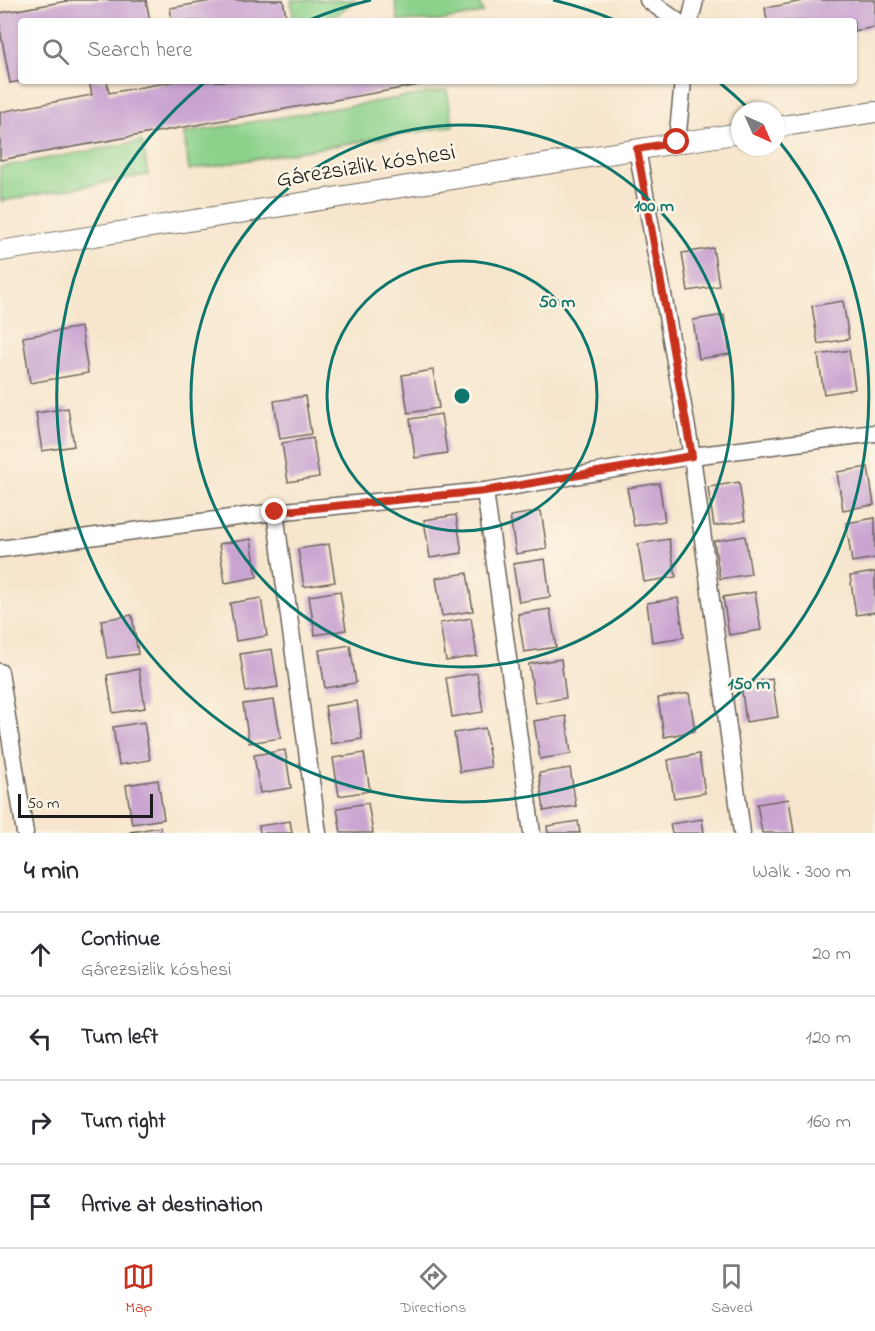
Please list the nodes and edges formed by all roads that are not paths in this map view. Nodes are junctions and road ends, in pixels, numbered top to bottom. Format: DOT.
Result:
graph roads {
  1 [pos="648,0"];
  2 [pos="695,0"];
  3 [pos="673,18"];
  4 [pos="691,18"];
  5 [pos="683,84"];
  6 [pos="875,112"];
  7 [pos="785,126"];
  8 [pos="731,134"];
  9 [pos="677,142"];
  10 [pos="637,149"];
  11 [pos="0,251"];
  12 [pos="875,433"];
  13 [pos="692,456"];
  14 [pos="485,491"];
  15 [pos="275,512"];
  16 [pos="0,549"];
  17 [pos="0,672"];
  18 [pos="25,833"];
  19 [pos="318,833"];
  20 [pos="532,833"];
  21 [pos="742,833"];
  1 -- 3 [label="street"];
  2 -- 4 [label="street"];
  5 -- 9 [label="street"];
  6 -- 7 [label="street"];
  8 -- 9 [label="street, Gárezsizlik kóshesi"];
  9 -- 10 [label="street, Gárezsizlik kóshesi"];
  10 -- 11 [label="street, Gárezsizlik kóshesi"];
  10 -- 13 [label="street"];
  12 -- 13 [label="street"];
  13 -- 14 [label="street"];
  13 -- 21 [label="street"];
  14 -- 15 [label="street"];
  14 -- 20 [label="street"];
  15 -- 16 [label="street"];
  15 -- 19 [label="street"];
  17 -- 18 [label="street"];
}
